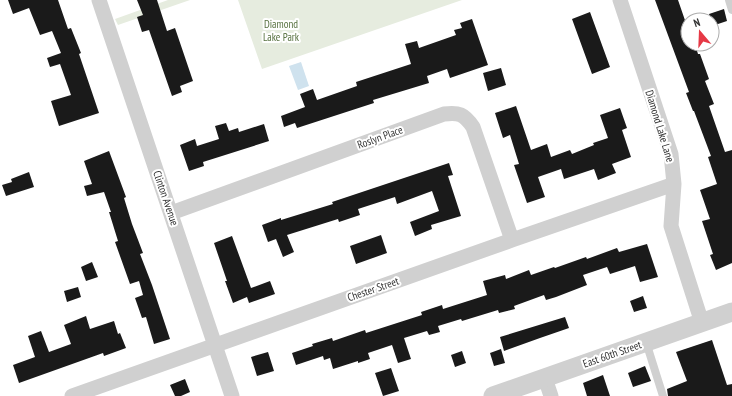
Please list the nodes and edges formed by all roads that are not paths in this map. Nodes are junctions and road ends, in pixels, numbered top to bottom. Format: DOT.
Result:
graph roads {
  1 [pos="99,0"];
  2 [pos="620,0"];
  3 [pos="729,0"];
  4 [pos="732,10"];
  5 [pos="674,184"];
  6 [pos="172,213"];
  7 [pos="512,240"];
  8 [pos="732,312"];
  9 [pos="702,323"];
  10 [pos="646,342"];
  11 [pos="214,345"];
  12 [pos="545,378"];
  13 [pos="72,396"];
  14 [pos="232,396"];
  15 [pos="493,396"];
  16 [pos="551,396"];
  17 [pos="663,396"];
  1 -- 6 [label="street, Clinton Avenue"];
  2 -- 5 [label="street, Diamond Lake Lane"];
  3 -- 4 [label="lane"];
  5 -- 7 [label="street, Chester Street"];
  5 -- 9 [label="street, Diamond Lake Lane"];
  6 -- 7 [label="street, Roslyn Place"];
  6 -- 11 [label="street, Clinton Avenue"];
  7 -- 11 [label="street, Chester Street"];
  8 -- 9 [label="street, East 60th Street"];
  9 -- 10 [label="street, East 60th Street"];
  10 -- 12 [label="street, East 60th Street"];
  10 -- 17 [label="lane"];
  11 -- 13 [label="street, Chester Street"];
  11 -- 14 [label="street, Clinton Avenue"];
  12 -- 15 [label="street, East 60th Street"];
  12 -- 16 [label="street"];
}
